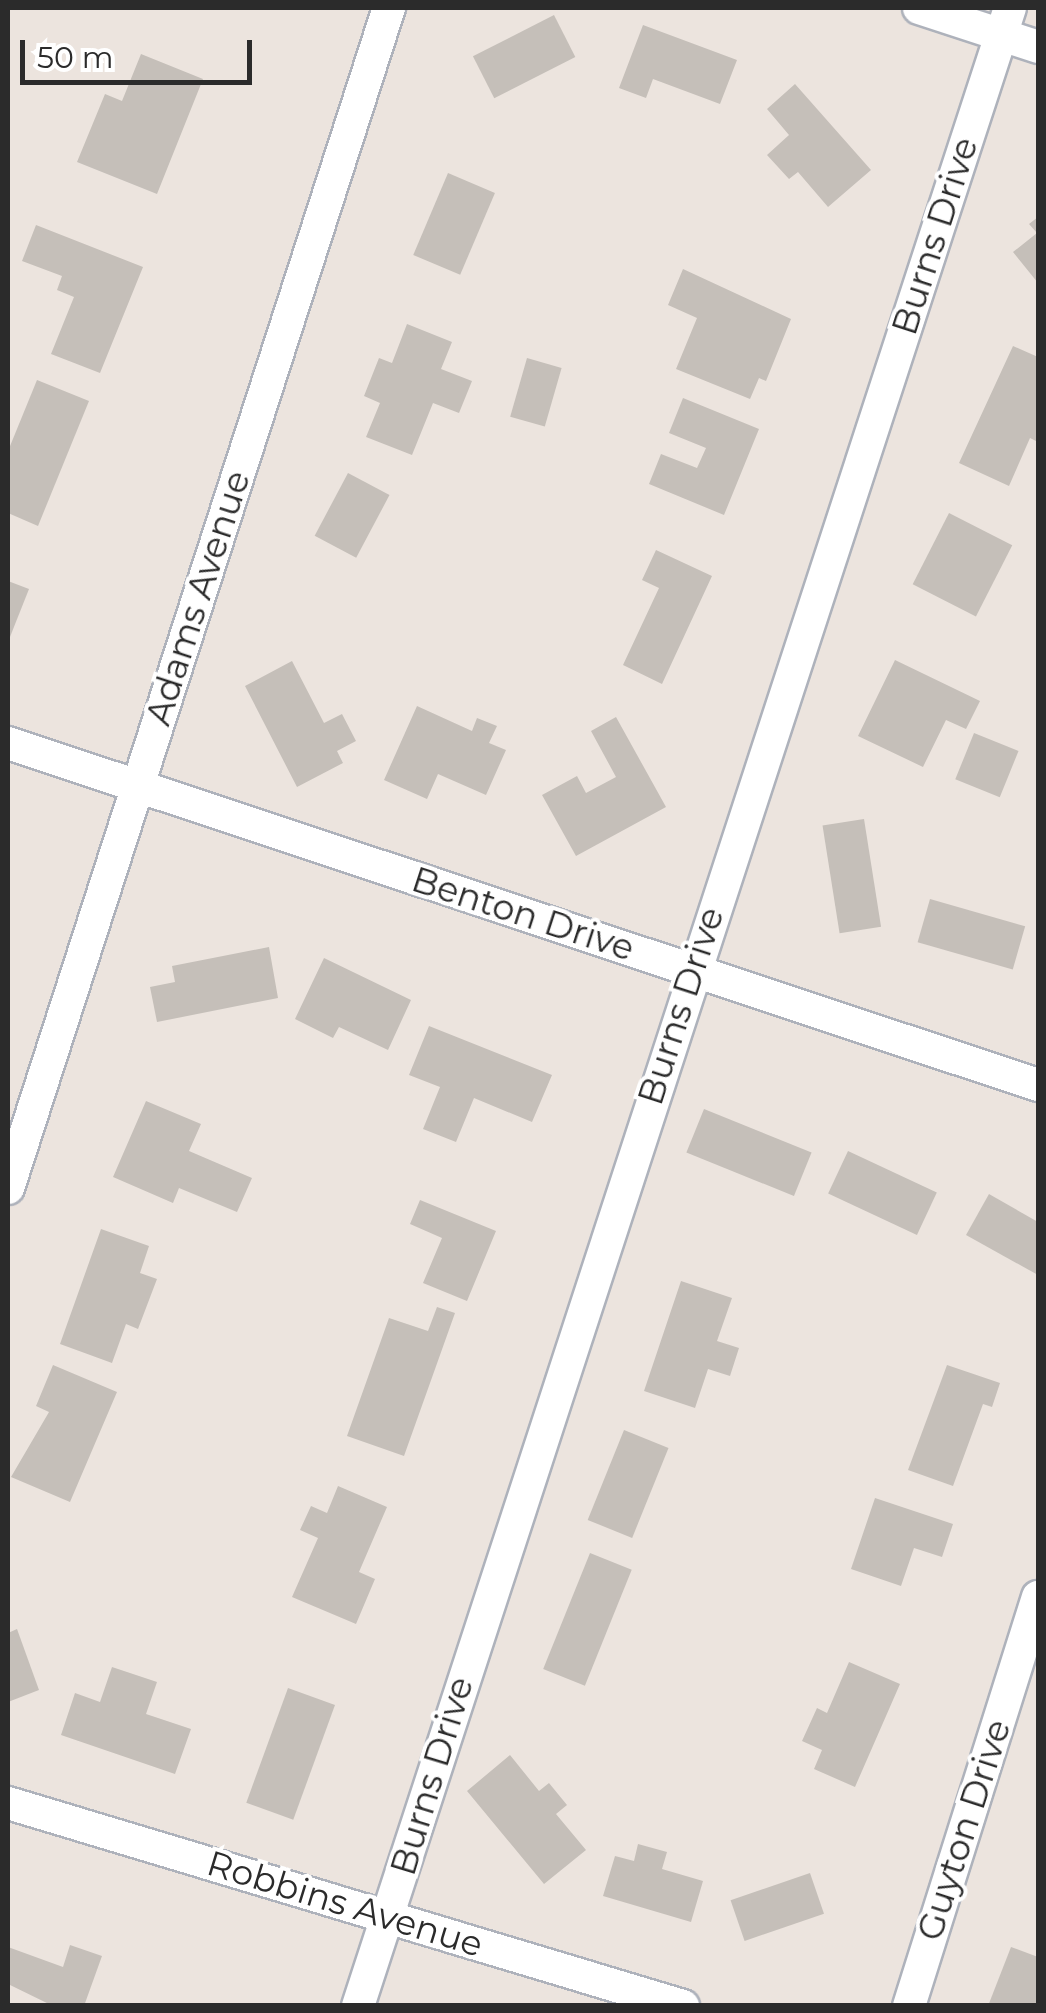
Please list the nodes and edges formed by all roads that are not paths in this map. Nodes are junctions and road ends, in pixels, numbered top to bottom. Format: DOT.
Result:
graph roads {
  1 [pos="389,8"];
  2 [pos="919,8"];
  3 [pos="1006,21"];
  4 [pos="1038,47"];
  5 [pos="8,743"];
  6 [pos="137,786"];
  7 [pos="692,970"];
  8 [pos="1038,1085"];
  9 [pos="8,1188"];
  10 [pos="1038,1597"];
  11 [pos="8,1803"];
  12 [pos="388,1916"];
  13 [pos="358,2006"];
  14 [pos="683,2006"];
  15 [pos="909,2006"];
  1 -- 6 [label="street, Adams Avenue"];
  2 -- 3 [label="street"];
  3 -- 4 [label="street"];
  3 -- 7 [label="street, Burns Drive"];
  5 -- 6 [label="street, Benton Drive"];
  6 -- 7 [label="street, Benton Drive"];
  6 -- 9 [label="street, Adams Avenue"];
  7 -- 8 [label="street, Benton Drive"];
  7 -- 12 [label="street, Burns Drive"];
  10 -- 15 [label="street, Guyton Drive"];
  11 -- 12 [label="street, Robbins Avenue"];
  12 -- 13 [label="street, Burns Drive"];
  12 -- 14 [label="street, Robbins Avenue"];
}
